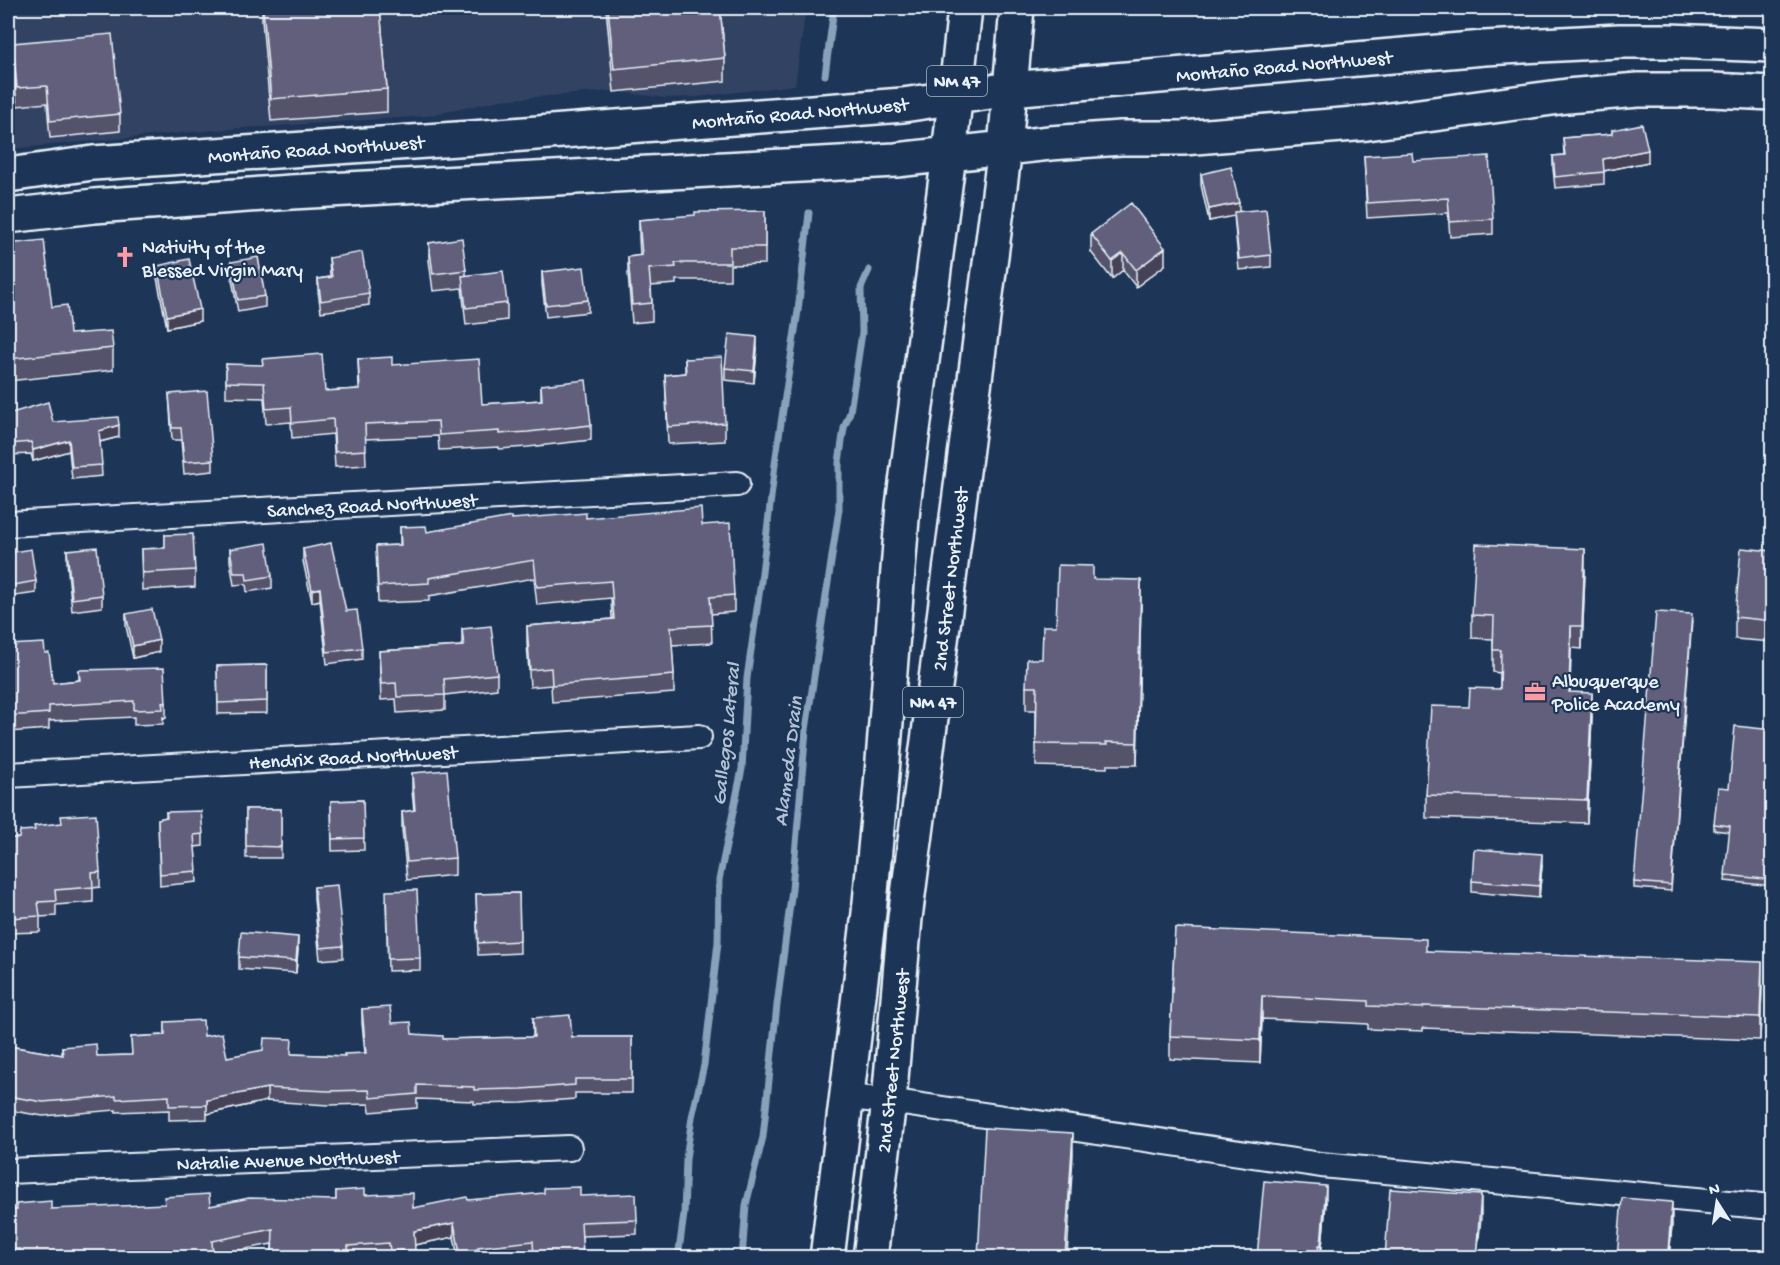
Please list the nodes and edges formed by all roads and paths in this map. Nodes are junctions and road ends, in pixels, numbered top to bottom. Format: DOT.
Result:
graph roads {
  1 [pos="965,8"];
  2 [pos="1017,8"];
  3 [pos="1773,45"];
  4 [pos="1010,89"];
  5 [pos="1773,93"];
  6 [pos="956,97"];
  7 [pos="1005,148"];
  8 [pos="949,155"];
  9 [pos="8,175"];
  10 [pos="8,216"];
  11 [pos="737,484"];
  12 [pos="8,524"];
  13 [pos="699,737"];
  14 [pos="8,775"];
  15 [pos="847,1097"];
  16 [pos="889,1101"];
  17 [pos="569,1148"];
  18 [pos="8,1171"];
  19 [pos="1773,1207"];
  20 [pos="827,1257"];
  21 [pos="870,1257"];
  1 -- 6 [label="main road, 2nd Street Northwest / NM 47"];
  2 -- 4 [label="main road, 2nd Street Northwest / NM 47"];
  3 -- 4 [label="main road, Montaño Road Northwest"];
  4 -- 6 [label="main road, Montaño Road Northwest"];
  4 -- 7 [label="main road, 2nd Street Northwest / NM 47"];
  5 -- 7 [label="main road"];
  6 -- 8 [label="main road, 2nd Street Northwest / NM 47"];
  6 -- 9 [label="main road, Montaño Road Northwest"];
  7 -- 8 [label="main road"];
  7 -- 16 [label="main road, 2nd Street Northwest / NM 47"];
  8 -- 10 [label="main road"];
  8 -- 15 [label="main road, 2nd Street Northwest / NM 47"];
  11 -- 12 [label="street, Sanchez Road Northwest"];
  13 -- 14 [label="street, Hendrix Road Northwest"];
  15 -- 16 [label="street"];
  15 -- 20 [label="main road, 2nd Street Northwest / NM 47"];
  16 -- 19 [label="street"];
  16 -- 21 [label="main road, 2nd Street Northwest / NM 47"];
  17 -- 18 [label="street, Natalie Avenue Northwest"];
}
